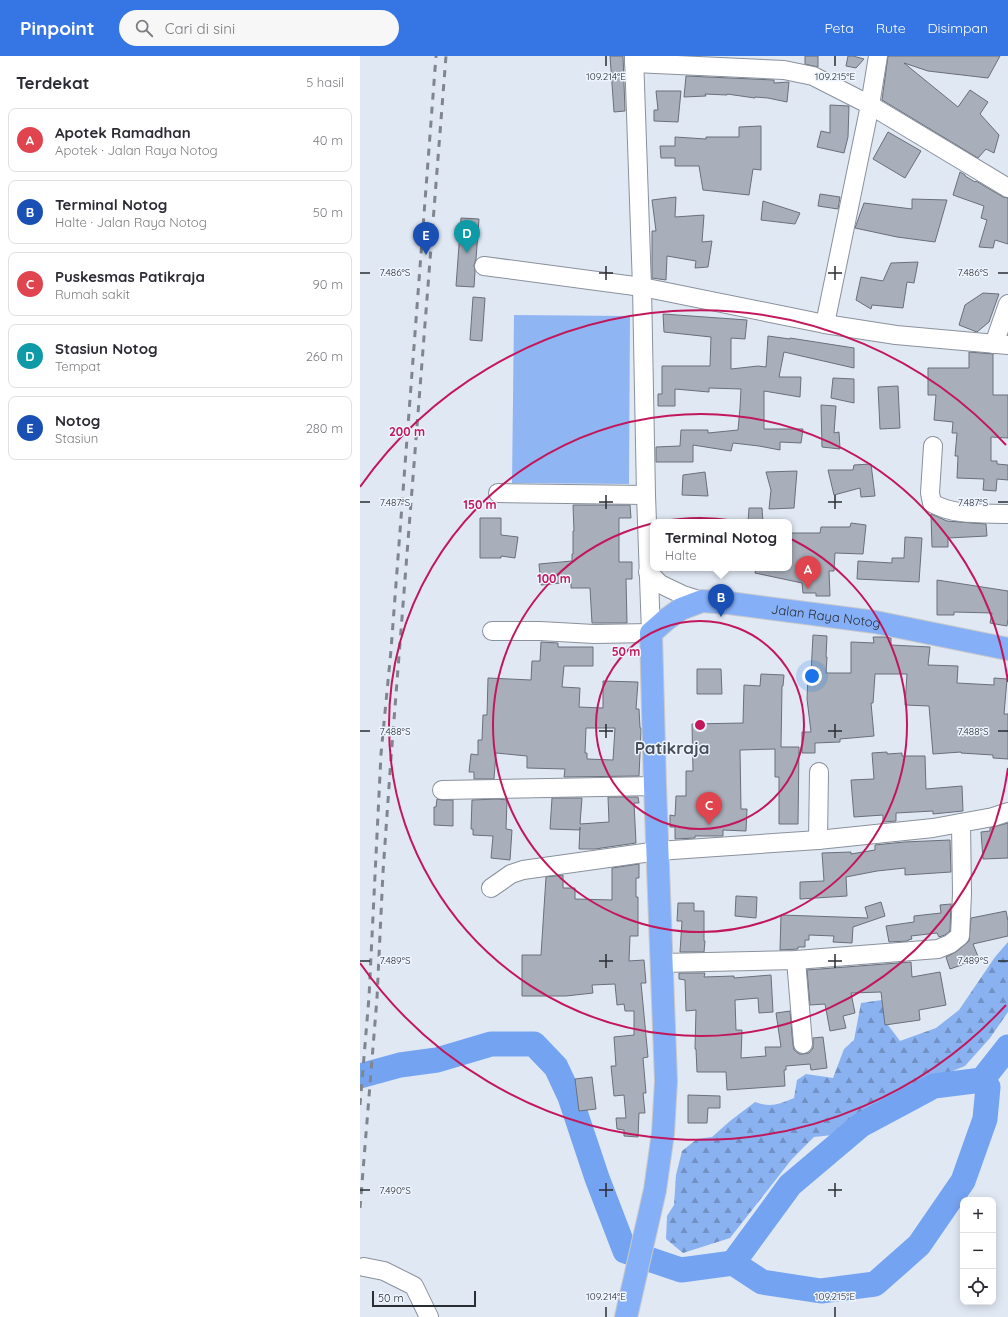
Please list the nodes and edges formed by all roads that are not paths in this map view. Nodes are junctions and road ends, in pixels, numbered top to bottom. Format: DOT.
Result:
graph roads {
  1 [pos="878,56"];
  2 [pos="634,59"];
  3 [pos="870,105"];
  4 [pos="1008,188"];
  5 [pos="484,266"];
  6 [pos="642,287"];
  7 [pos="1008,304"];
  8 [pos="825,324"];
  9 [pos="1001,345"];
  10 [pos="933,446"];
  11 [pos="498,493"];
  12 [pos="646,495"];
  13 [pos="1008,514"];
  14 [pos="648,572"];
  15 [pos="702,601"];
  16 [pos="492,631"];
  17 [pos="651,633"];
  18 [pos="1008,649"];
  19 [pos="819,772"];
  20 [pos="655,786"];
  21 [pos="442,790"];
  22 [pos="1008,812"];
  23 [pos="961,823"];
  24 [pos="818,840"];
  25 [pos="658,851"];
  26 [pos="491,888"];
  27 [pos="796,960"];
  28 [pos="662,963"];
  29 [pos="803,1044"];
  30 [pos="364,1267"];
  31 [pos="429,1317"];
  32 [pos="626,1317"];
  1 -- 3 [label="street"];
  2 -- 3 [label="street"];
  2 -- 6 [label="street"];
  3 -- 4 [label="street"];
  3 -- 8 [label="street"];
  5 -- 6 [label="street"];
  6 -- 8 [label="street"];
  6 -- 12 [label="street"];
  7 -- 9 [label="street"];
  8 -- 9 [label="street"];
  10 -- 13 [label="street"];
  11 -- 12 [label="street"];
  12 -- 14 [label="street"];
  14 -- 15 [label="street"];
  14 -- 17 [label="street"];
  15 -- 17 [label="highway, Jalan Raya Notog"];
  15 -- 18 [label="highway, Jalan Raya Notog"];
  16 -- 17 [label="street"];
  17 -- 20 [label="highway"];
  19 -- 24 [label="street"];
  20 -- 21 [label="street"];
  20 -- 25 [label="highway"];
  22 -- 23 [label="street"];
  23 -- 24 [label="street"];
  23 -- 27 [label="street"];
  24 -- 25 [label="street"];
  25 -- 26 [label="street"];
  25 -- 28 [label="highway"];
  27 -- 28 [label="street"];
  27 -- 29 [label="street"];
  28 -- 32 [label="highway"];
  30 -- 31 [label="street"];
}
